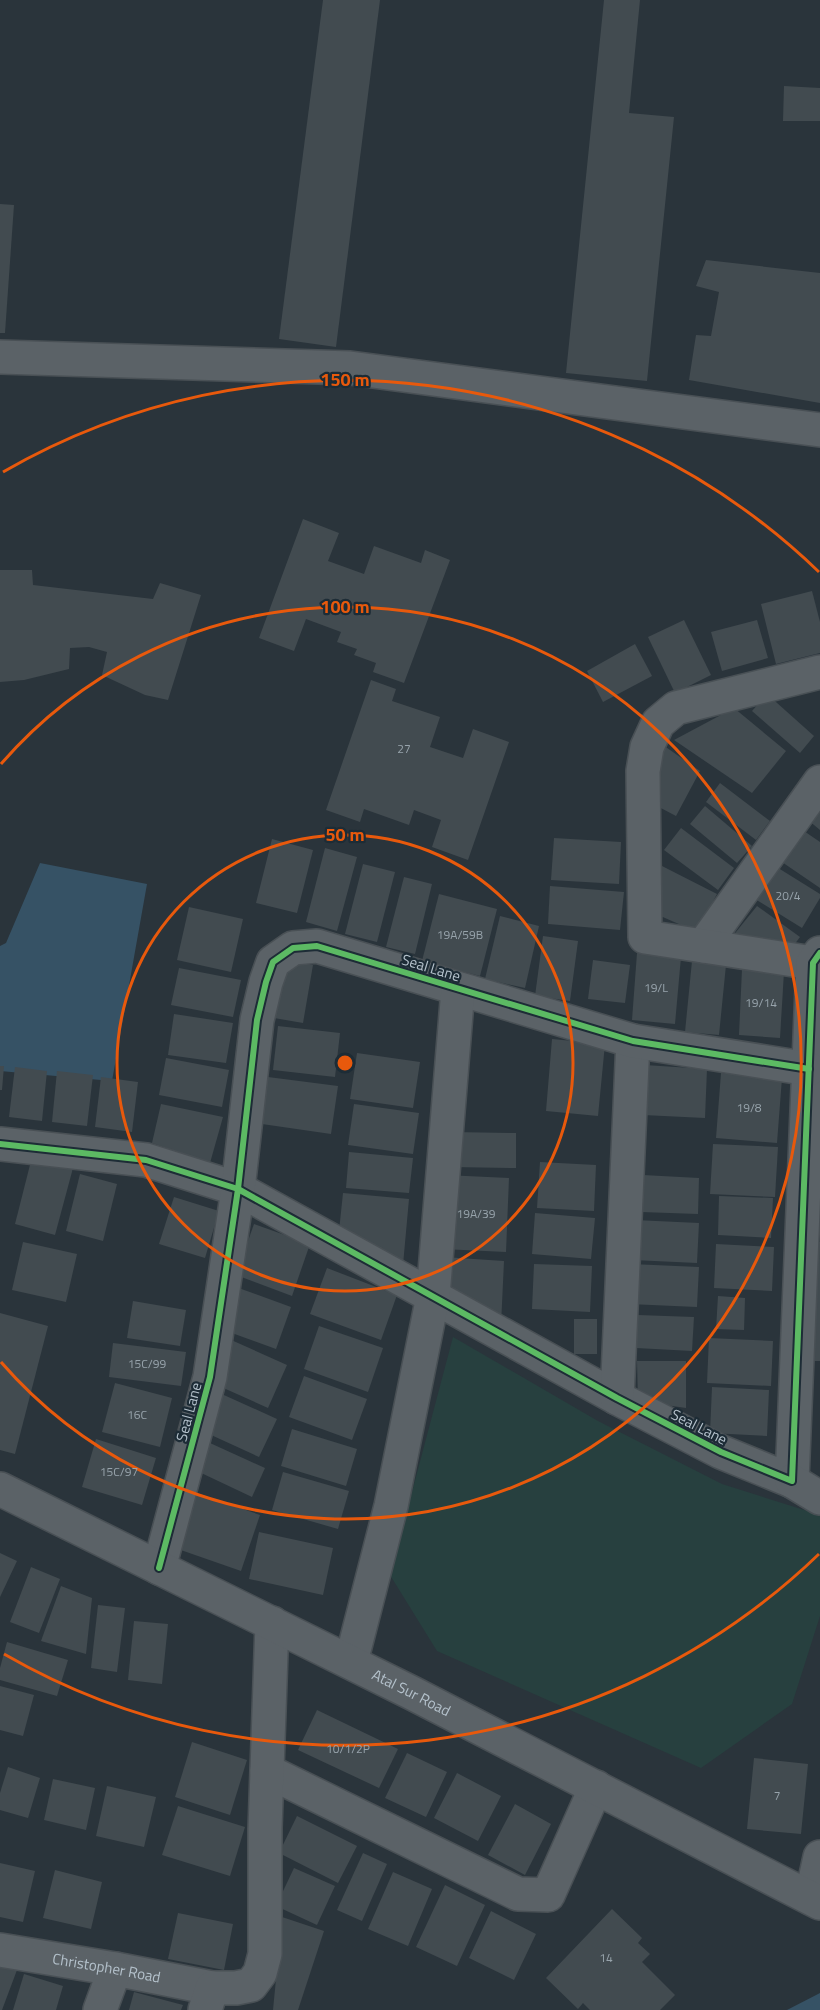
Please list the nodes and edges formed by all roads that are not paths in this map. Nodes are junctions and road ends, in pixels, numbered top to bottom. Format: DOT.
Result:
graph roads {
  1 [pos="0,357"];
  2 [pos="820,430"];
  3 [pos="820,672"];
  4 [pos="820,782"];
  5 [pos="703,946"];
  6 [pos="816,958"];
  7 [pos="458,989"];
  8 [pos="633,1041"];
  9 [pos="809,1069"];
  10 [pos="0,1144"];
  11 [pos="238,1189"];
  12 [pos="433,1296"];
  13 [pos="617,1398"];
  14 [pos="792,1481"];
  15 [pos="0,1489"];
  16 [pos="820,1498"];
  17 [pos="159,1568"];
  18 [pos="272,1623"];
  19 [pos="351,1662"];
  20 [pos="267,1772"];
  21 [pos="596,1787"];
  22 [pos="820,1857"];
  23 [pos="816,1901"];
  24 [pos="0,1950"];
  25 [pos="115,1969"];
  26 [pos="208,1999"];
  27 [pos="100,2010"];
  1 -- 2 [label="street"];
  3 -- 5 [label="street"];
  4 -- 5 [label="street"];
  5 -- 6 [label="street"];
  6 -- 9 [label="street"];
  7 -- 8 [label="street, Seal Lane"];
  7 -- 11 [label="street, Seal Lane"];
  7 -- 12 [label="street, Seal Lane"];
  8 -- 9 [label="street, Seal Lane"];
  8 -- 13 [label="street"];
  9 -- 14 [label="street"];
  10 -- 11 [label="street, Seal Lane"];
  11 -- 12 [label="street, Seal Lane"];
  11 -- 17 [label="street, Seal Lane"];
  12 -- 13 [label="street, Seal Lane"];
  12 -- 19 [label="street, Seal Lane"];
  13 -- 14 [label="street, Seal Lane"];
  14 -- 16 [label="street, Seal Lane"];
  15 -- 17 [label="street, Atal Sur Road"];
  17 -- 18 [label="street, Atal Sur Road"];
  18 -- 19 [label="street, Atal Sur Road"];
  18 -- 20 [label="street"];
  19 -- 21 [label="street, Atal Sur Road"];
  20 -- 21 [label="street"];
  20 -- 26 [label="street, Christopher Road"];
  21 -- 23 [label="street, Atal Sur Road"];
  22 -- 23 [label="street"];
  24 -- 25 [label="street, Christopher Road"];
  25 -- 26 [label="street, Christopher Road"];
  25 -- 27 [label="street"];
}
